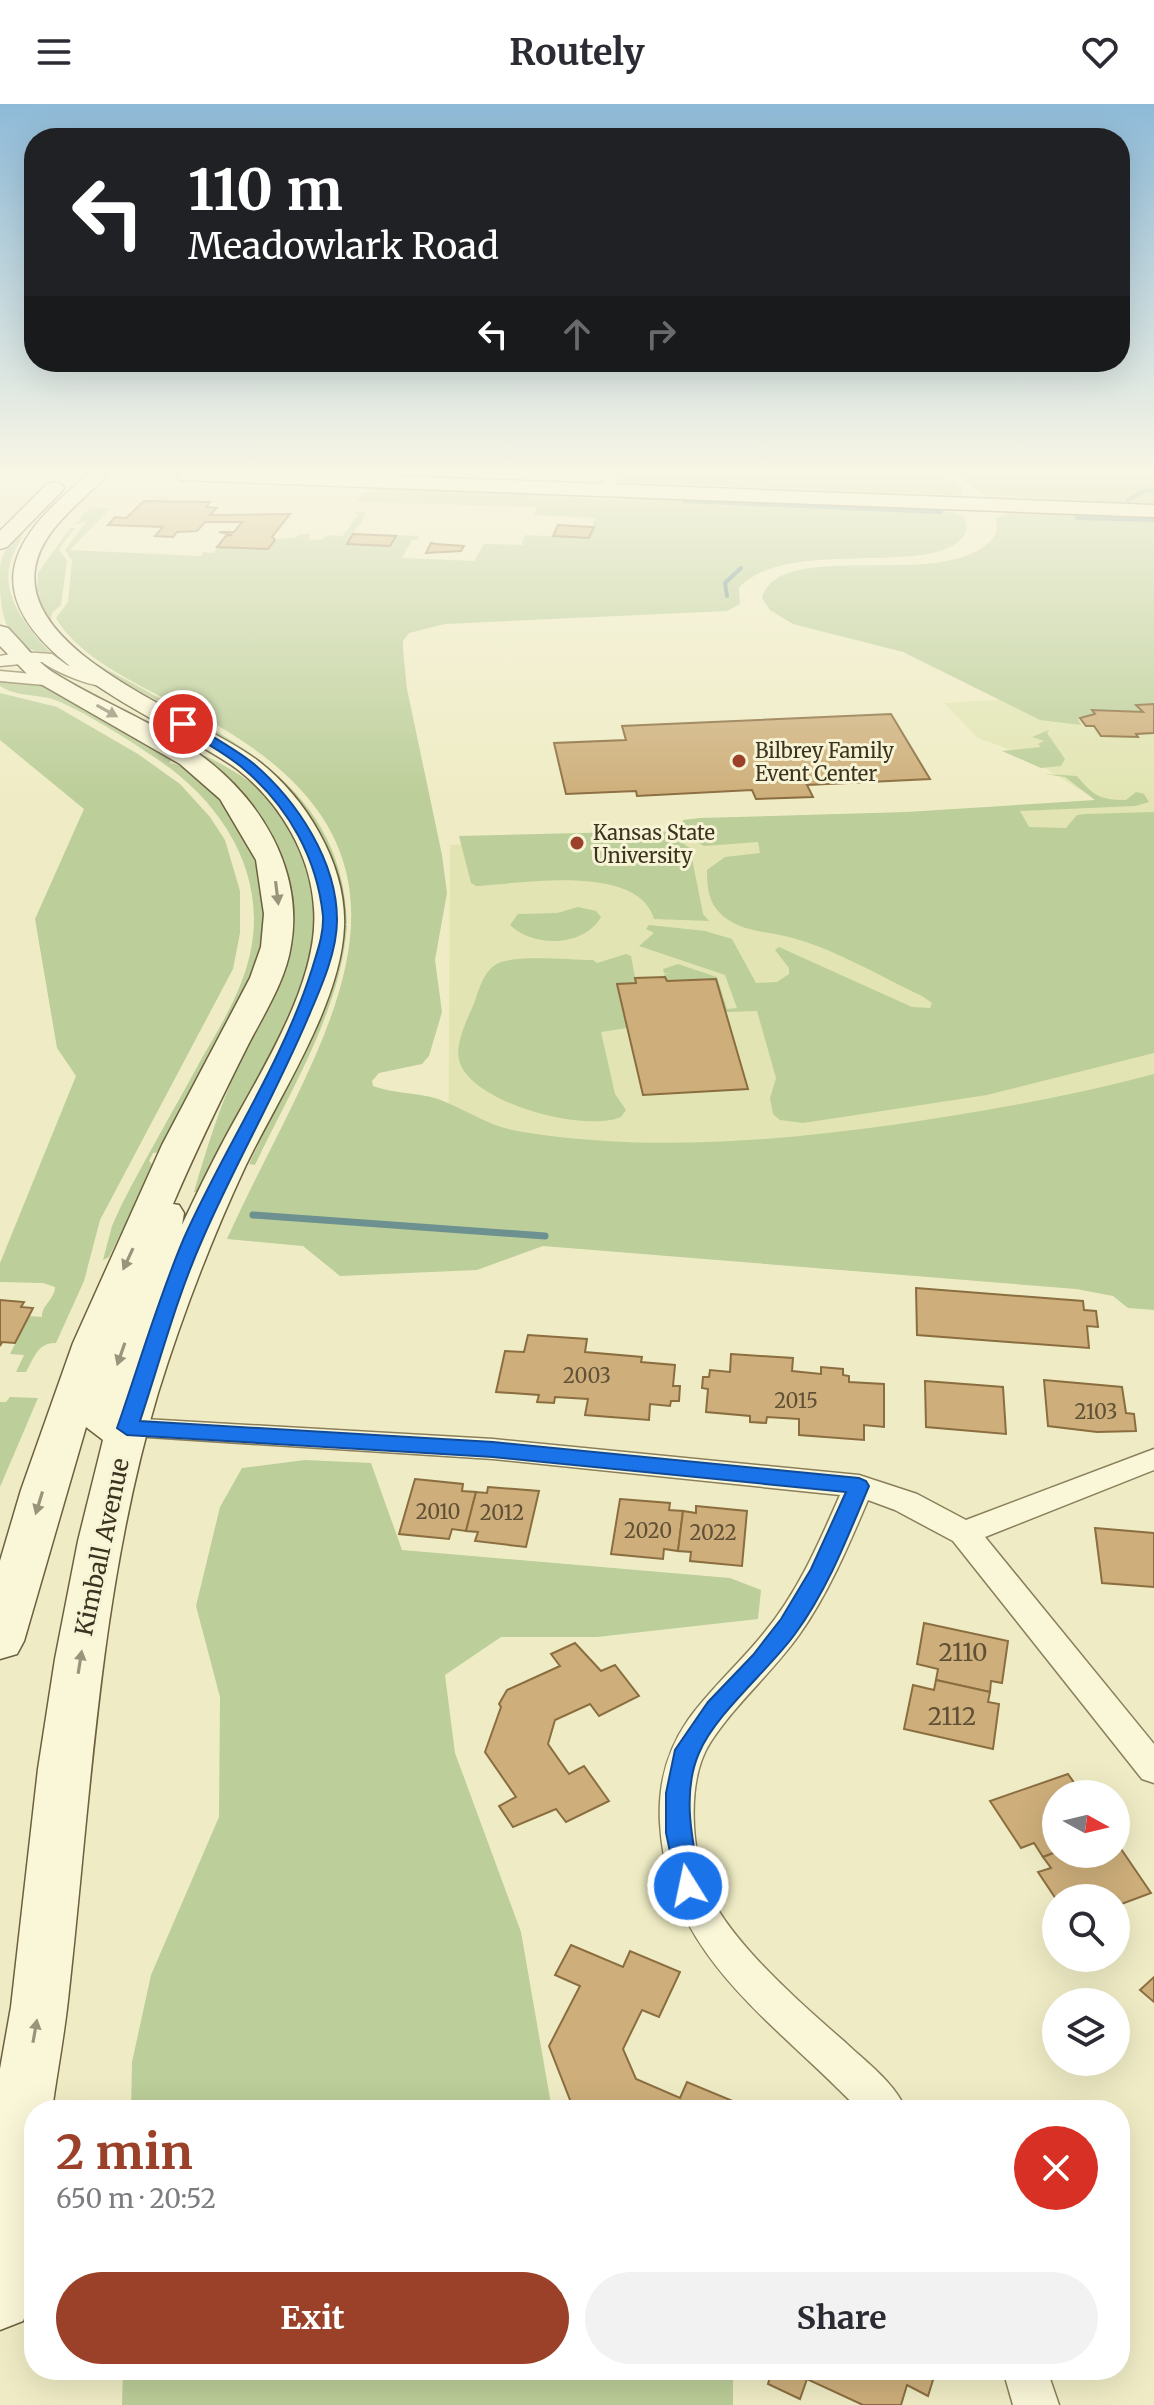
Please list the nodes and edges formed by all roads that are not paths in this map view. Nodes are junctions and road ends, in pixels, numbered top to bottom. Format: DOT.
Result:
graph roads {
  1 [pos="23,581"];
  2 [pos="5,657"];
  3 [pos="109,683"];
  4 [pos="180,1145"];
  5 [pos="127,1428"];
  6 [pos="1154,1459"];
  7 [pos="859,1486"];
  8 [pos="964,1533"];
  9 [pos="0,1641"];
  10 [pos="1154,1769"];
  11 [pos="876,2100"];
  12 [pos="7,2110"];
  13 [pos="0,2298"];
  14 [pos="1028,2380"];
  15 [pos="1036,2405"];
  1 -- 3 [label="main road, Kimball Avenue"];
  2 -- 3 [label="street"];
  2 -- 4 [label="main road, one-way"];
  3 -- 5 [label="main road, Kimball Avenue"];
  4 -- 5 [label="main road, one-way"];
  4 -- 9 [label="main road, one-way"];
  5 -- 7 [label="street"];
  12 -- 5 [label="main road, Kimball Avenue, one-way"];
  6 -- 8 [label="street"];
  7 -- 8 [label="street"];
  7 -- 11 [label="street"];
  8 -- 10 [label="street"];
  12 -- 13 [label="main road, Kimball Avenue"];
  14 -- 15 [label="street"];
}
